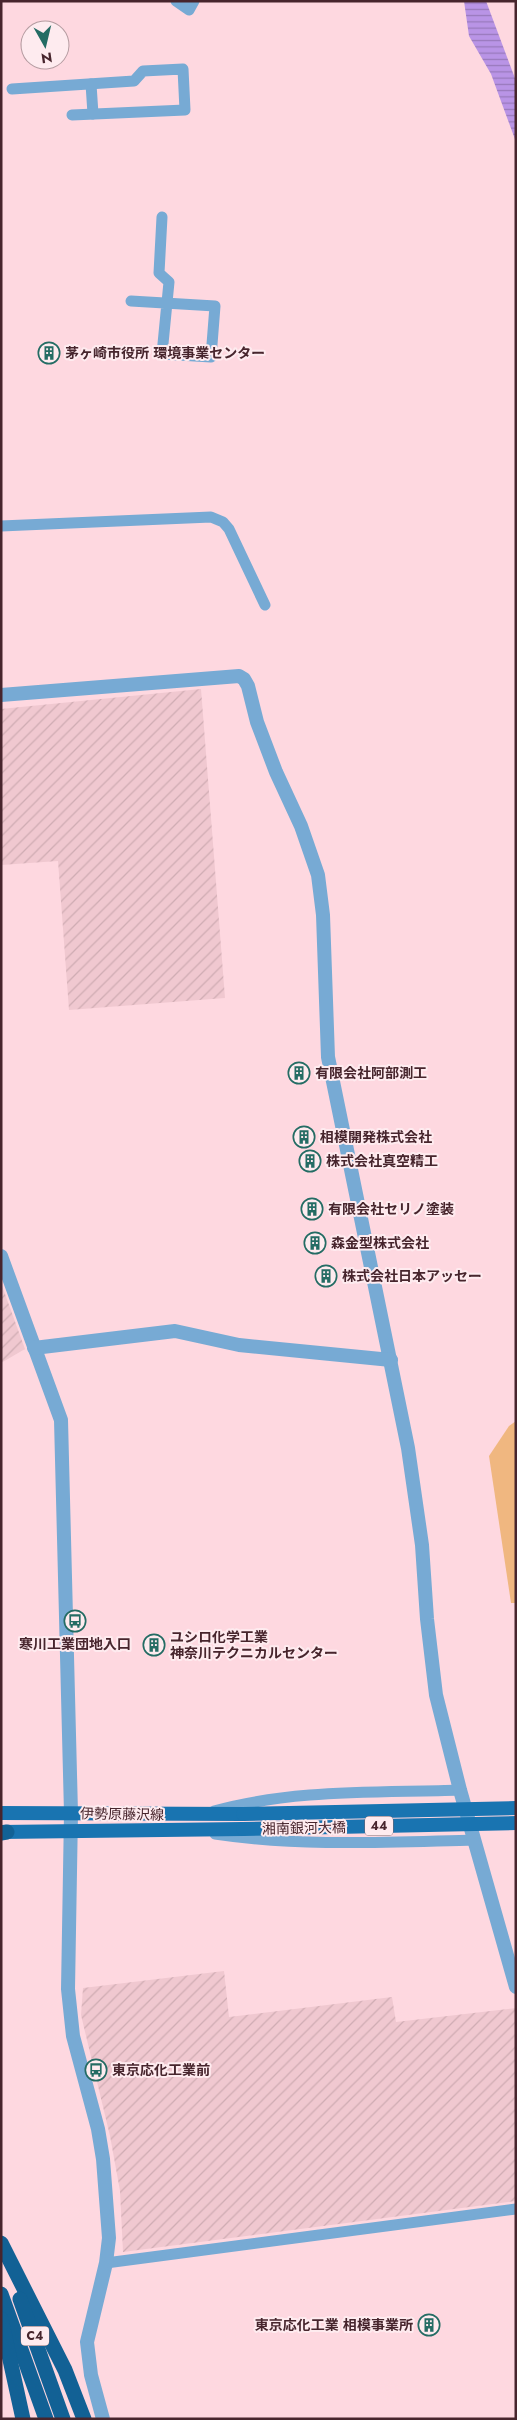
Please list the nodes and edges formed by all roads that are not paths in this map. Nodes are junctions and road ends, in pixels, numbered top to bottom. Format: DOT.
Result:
graph roads {
  1 [pos="176,1"];
  2 [pos="194,1"];
  3 [pos="91,84"];
  4 [pos="12,89"];
  5 [pos="93,114"];
  6 [pos="72,115"];
  7 [pos="162,217"];
  8 [pos="131,301"];
  9 [pos="167,303"];
  10 [pos="1,526"];
  11 [pos="265,605"];
  12 [pos="1,695"];
  13 [pos="1,1256"];
  14 [pos="34,1348"];
  15 [pos="390,1360"];
  16 [pos="460,1790"];
  17 [pos="516,1808"];
  18 [pos="71,1813"];
  19 [pos="1,1814"];
  20 [pos="243,1814"];
  21 [pos="198,1815"];
  22 [pos="516,1823"];
  23 [pos="243,1829"];
  24 [pos="192,1830"];
  25 [pos="71,1831"];
  26 [pos="3,1832"];
  27 [pos="475,1840"];
  28 [pos="516,1987"];
  29 [pos="516,2209"];
  30 [pos="1,2243"];
  31 [pos="1,2254"];
  32 [pos="106,2263"];
  33 [pos="1,2294"];
  34 [pos="1,2319"];
  35 [pos="84,2416"];
  36 [pos="23,2419"];
  37 [pos="46,2419"];
  38 [pos="63,2419"];
  39 [pos="103,2419"];
  1 -- 2 [label="street"];
  3 -- 4 [label="street"];
  3 -- 5 [label="street"];
  3 -- 5 [label="street"];
  5 -- 6 [label="street"];
  7 -- 9 [label="street"];
  8 -- 9 [label="street"];
  9 -- 9 [label="street"];
  10 -- 11 [label="street"];
  12 -- 15 [label="street"];
  13 -- 14 [label="street"];
  14 -- 15 [label="street"];
  14 -- 18 [label="street"];
  15 -- 16 [label="street"];
  16 -- 21 [label="street"];
  16 -- 27 [label="street"];
  17 -- 20 [label="main road, 湘南銀河大橋 / 44, bridge"];
  18 -- 19 [label="main road, 伊勢原藤沢線 / 44"];
  18 -- 21 [label="main road, 伊勢原藤沢線 / 44"];
  18 -- 25 [label="street"];
  20 -- 21 [label="main road, 伊勢原藤沢線 / 44"];
  22 -- 23 [label="main road, 湘南銀河大橋 / 44, bridge"];
  23 -- 24 [label="main road, 伊勢原藤沢線 / 44"];
  24 -- 25 [label="main road, 伊勢原藤沢線 / 44"];
  24 -- 27 [label="street"];
  25 -- 26 [label="main road, 伊勢原藤沢線 / 44"];
  25 -- 32 [label="street"];
  27 -- 28 [label="street"];
  29 -- 32 [label="street"];
  30 -- 35 [label="highway"];
  31 -- 38 [label="highway, C4"];
  32 -- 39 [label="street"];
  33 -- 37 [label="highway, C4"];
  34 -- 36 [label="highway"];
}
